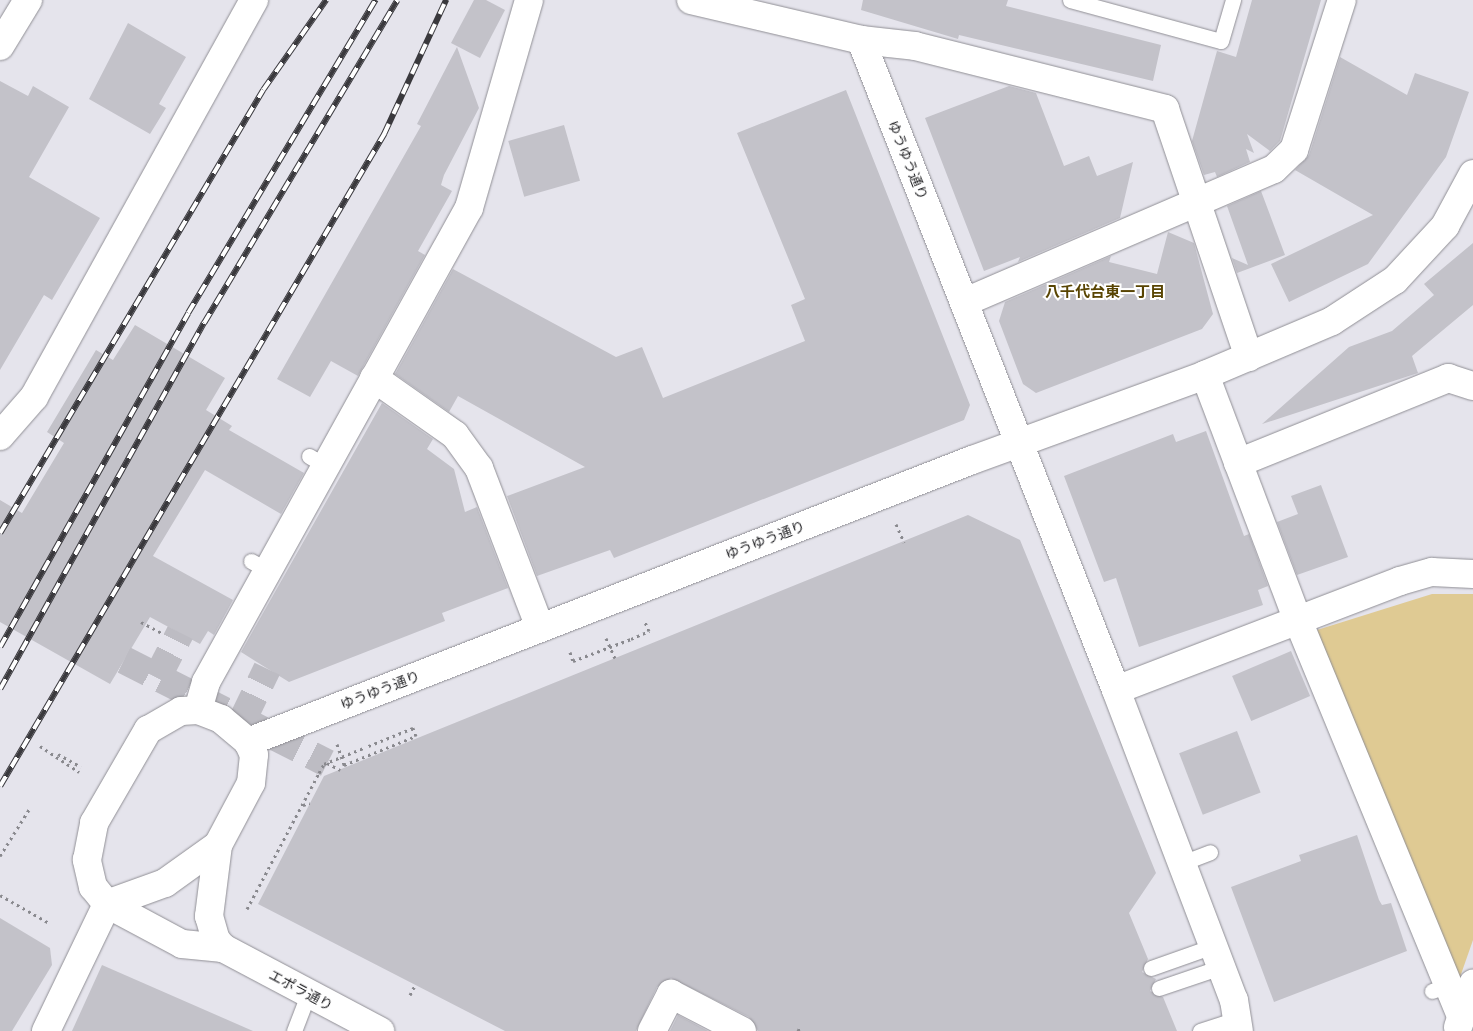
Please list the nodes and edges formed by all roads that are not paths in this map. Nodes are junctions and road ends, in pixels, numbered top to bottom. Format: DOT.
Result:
graph roads {
  1 [pos="28,0"];
  2 [pos="254,0"];
  3 [pos="529,0"];
  4 [pos="691,0"];
  5 [pos="1070,0"];
  6 [pos="1233,0"];
  7 [pos="1342,14"];
  8 [pos="861,40"];
  9 [pos="0,46"];
  10 [pos="1473,174"];
  11 [pos="1196,206"];
  12 [pos="965,302"];
  13 [pos="1249,357"];
  14 [pos="1205,375"];
  15 [pos="374,378"];
  16 [pos="1473,386"];
  17 [pos="0,436"];
  18 [pos="1019,442"];
  19 [pos="1238,463"];
  20 [pos="1473,574"];
  21 [pos="1297,618"];
  22 [pos="540,628"];
  23 [pos="1116,690"];
  24 [pos="198,710"];
  25 [pos="248,742"];
  26 [pos="218,845"];
  27 [pos="1210,852"];
  28 [pos="1182,863"];
  29 [pos="107,904"];
  30 [pos="223,948"];
  31 [pos="1217,956"];
  32 [pos="1151,968"];
  33 [pos="1459,987"];
  34 [pos="1159,988"];
  35 [pos="308,994"];
  36 [pos="1459,1023"];
  37 [pos="1238,1025"];
  38 [pos="46,1031"];
  39 [pos="294,1031"];
  40 [pos="380,1031"];
  41 [pos="652,1031"];
  42 [pos="742,1031"];
  43 [pos="1200,1031"];
  1 -- 9 [label="street"];
  2 -- 17 [label="street"];
  3 -- 15 [label="street"];
  4 -- 8 [label="street"];
  5 -- 6 [label="lane"];
  7 -- 11 [label="street"];
  8 -- 11 [label="street"];
  8 -- 12 [label="street, ゆうゆう通り"];
  10 -- 13 [label="street, ゆうゆう通り"];
  11 -- 12 [label="street"];
  11 -- 13 [label="street"];
  12 -- 18 [label="street, ゆうゆう通り"];
  13 -- 14 [label="street, ゆうゆう通り"];
  14 -- 18 [label="street, ゆうゆう通り"];
  14 -- 19 [label="street"];
  15 -- 22 [label="street"];
  15 -- 24 [label="street"];
  16 -- 19 [label="street"];
  18 -- 22 [label="street, ゆうゆう通り"];
  18 -- 23 [label="street"];
  19 -- 21 [label="street"];
  20 -- 21 [label="street"];
  21 -- 23 [label="street"];
  21 -- 33 [label="street"];
  22 -- 25 [label="street, ゆうゆう通り"];
  23 -- 28 [label="street"];
  24 -- 25 [label="street"];
  24 -- 29 [label="street"];
  25 -- 26 [label="street"];
  26 -- 29 [label="street"];
  26 -- 30 [label="street"];
  27 -- 28 [label="lane"];
  28 -- 31 [label="street"];
  29 -- 30 [label="street"];
  29 -- 38 [label="street"];
  30 -- 35 [label="street, エポラ通り"];
  31 -- 32 [label="lane"];
  31 -- 34 [label="lane"];
  31 -- 37 [label="street"];
  33 -- 36 [label="street"];
  35 -- 39 [label="lane"];
  35 -- 40 [label="street, エポラ通り"];
  37 -- 43 [label="lane"];
  41 -- 42 [label="street"];
}
